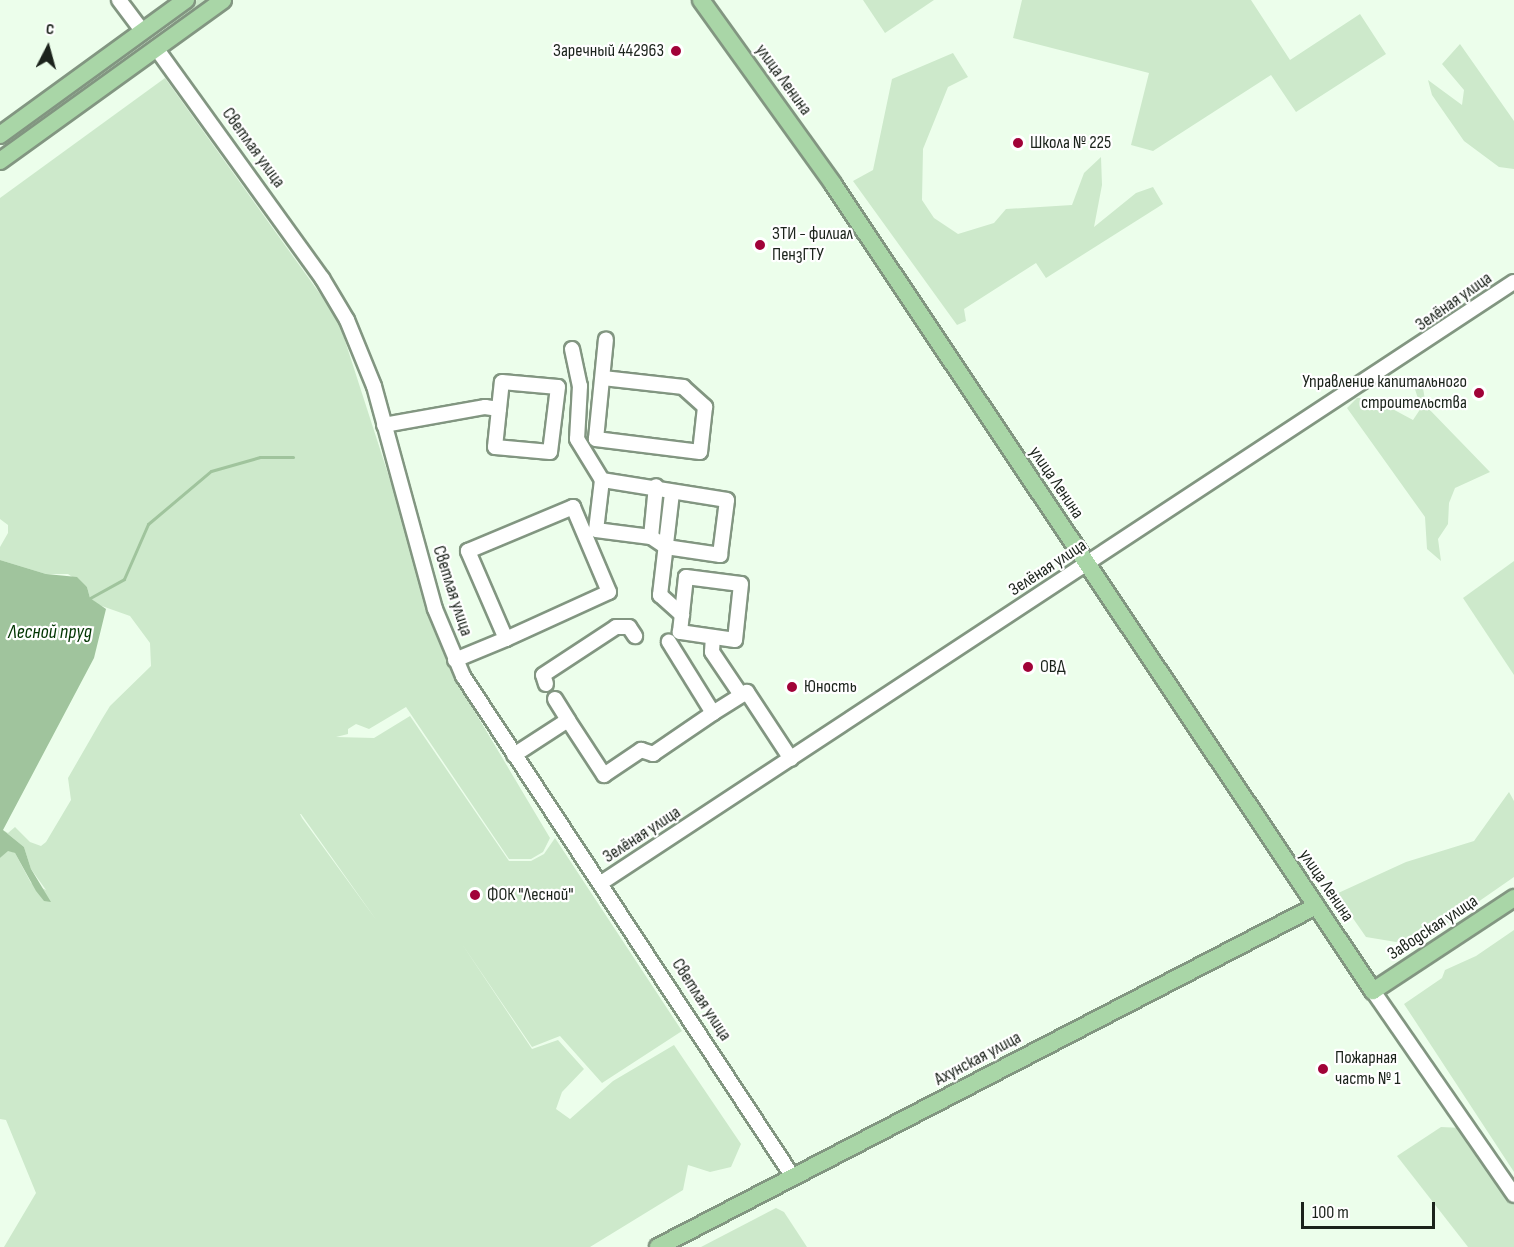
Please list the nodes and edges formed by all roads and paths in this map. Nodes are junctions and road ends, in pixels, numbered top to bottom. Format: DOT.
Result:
graph roads {
  1 [pos="119,0"];
  2 [pos="186,0"];
  3 [pos="222,0"];
  4 [pos="701,0"];
  5 [pos="142,31"];
  6 [pos="156,48"];
  7 [pos="0,135"];
  8 [pos="0,161"];
  9 [pos="1514,282"];
  10 [pos="606,339"];
  11 [pos="572,349"];
  12 [pos="603,378"];
  13 [pos="499,409"];
  14 [pos="384,425"];
  15 [pos="602,480"];
  16 [pos="656,486"];
  17 [pos="672,493"];
  18 [pos="651,537"];
  19 [pos="666,548"];
  20 [pos="1087,564"];
  21 [pos="663,574"];
  22 [pos="686,577"];
  23 [pos="682,615"];
  24 [pos="635,636"];
  25 [pos="714,637"];
  26 [pos="506,639"];
  27 [pos="669,642"];
  28 [pos="455,660"];
  29 [pos="546,684"];
  30 [pos="741,695"];
  31 [pos="555,699"];
  32 [pos="713,713"];
  33 [pos="568,720"];
  34 [pos="514,754"];
  35 [pos="791,759"];
  36 [pos="601,884"];
  37 [pos="1514,898"];
  38 [pos="1316,906"];
  39 [pos="1373,991"];
  40 [pos="793,1177"];
  41 [pos="1514,1195"];
  42 [pos="658,1247"];
  1 -- 5 [label="street, Светлая улица"];
  2 -- 5 [label="main road"];
  3 -- 6 [label="main road"];
  4 -- 20 [label="main road, улица Ленина"];
  5 -- 6 [label="main road, Светлая улица"];
  5 -- 7 [label="main road"];
  6 -- 8 [label="main road"];
  6 -- 14 [label="street, Светлая улица"];
  9 -- 20 [label="street, Зелёная улица"];
  10 -- 12 [label="street"];
  11 -- 15 [label="street"];
  12 -- 12 [label="street"];
  13 -- 13 [label="street"];
  13 -- 14 [label="street"];
  14 -- 28 [label="street, Светлая улица"];
  15 -- 16 [label="street"];
  15 -- 18 [label="street"];
  16 -- 17 [label="street"];
  16 -- 18 [label="street"];
  17 -- 19 [label="street"];
  17 -- 19 [label="street"];
  18 -- 19 [label="street"];
  19 -- 21 [label="street"];
  20 -- 35 [label="street, Зелёная улица"];
  20 -- 38 [label="main road, улица Ленина"];
  21 -- 22 [label="street"];
  21 -- 23 [label="street"];
  22 -- 23 [label="street"];
  22 -- 25 [label="street"];
  23 -- 25 [label="street"];
  24 -- 29 [label="street"];
  25 -- 30 [label="street"];
  26 -- 26 [label="street"];
  26 -- 28 [label="street"];
  27 -- 32 [label="street"];
  28 -- 34 [label="street, Светлая улица"];
  30 -- 32 [label="street"];
  30 -- 35 [label="street"];
  31 -- 33 [label="street"];
  32 -- 33 [label="street"];
  33 -- 34 [label="street"];
  34 -- 36 [label="street, Светлая улица"];
  35 -- 36 [label="street, Зелёная улица"];
  36 -- 40 [label="street, Светлая улица"];
  37 -- 39 [label="main road, Заводская улица"];
  38 -- 39 [label="main road, улица Ленина"];
  38 -- 40 [label="main road, Ахунская улица"];
  39 -- 41 [label="street"];
  40 -- 42 [label="main road, Ахунская улица"];
}
